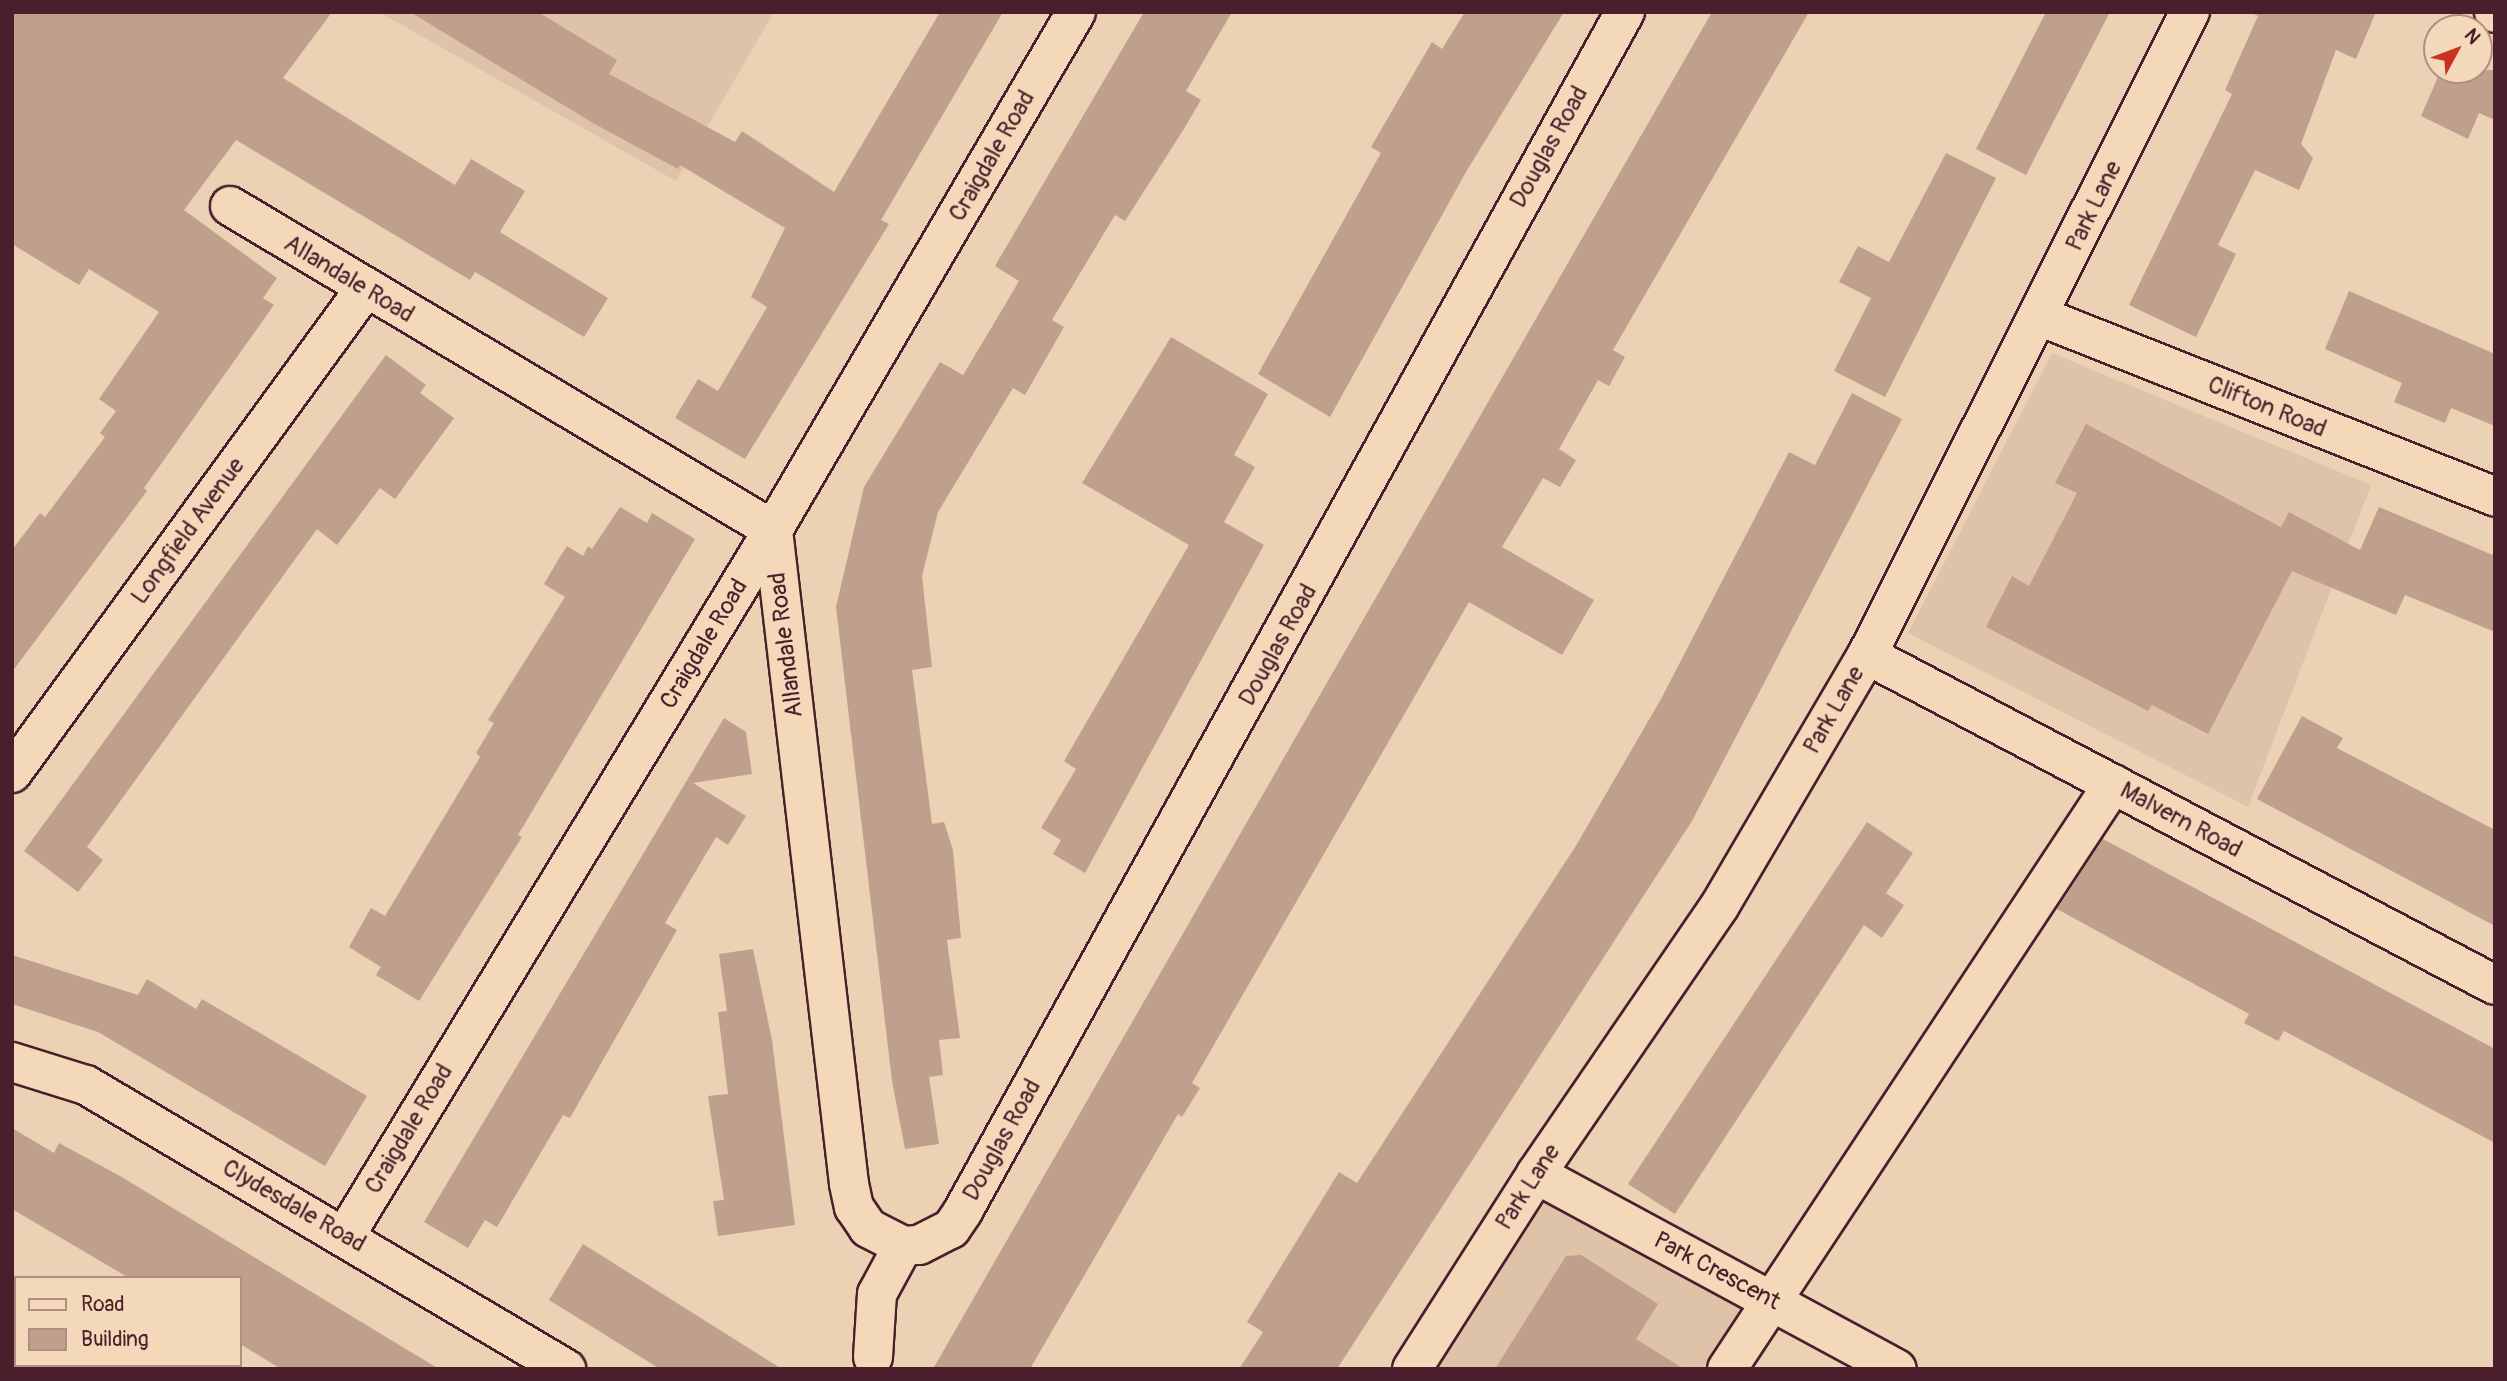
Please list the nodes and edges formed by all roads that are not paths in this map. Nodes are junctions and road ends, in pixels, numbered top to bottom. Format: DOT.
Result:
graph roads {
  1 [pos="1076,12"];
  2 [pos="1625,12"];
  3 [pos="2190,12"];
  4 [pos="230,206"];
  5 [pos="365,289"];
  6 [pos="2039,316"];
  7 [pos="2495,497"];
  8 [pos="773,530"];
  9 [pos="1867,655"];
  10 [pos="12,773"];
  11 [pos="2113,784"];
  12 [pos="2495,985"];
  13 [pos="12,1062"];
  14 [pos="1536,1174"];
  15 [pos="345,1236"];
  16 [pos="903,1246"];
  17 [pos="1772,1300"];
  18 [pos="873,1357"];
  19 [pos="566,1369"];
  20 [pos="1412,1369"];
  21 [pos="1727,1369"];
  22 [pos="1897,1369"];
  1 -- 8 [label="street, Craigdale Road"];
  2 -- 16 [label="street, Douglas Road"];
  3 -- 6 [label="street, Park Lane"];
  4 -- 5 [label="street, Allandale Road"];
  5 -- 8 [label="street, Allandale Road"];
  5 -- 10 [label="street, Longfield Avenue"];
  6 -- 7 [label="street, Clifton Road"];
  6 -- 9 [label="street, Park Lane"];
  8 -- 15 [label="street, Craigdale Road"];
  8 -- 16 [label="street, Allandale Road"];
  9 -- 11 [label="street, Malvern Road"];
  9 -- 14 [label="street, Park Lane"];
  11 -- 12 [label="street, Malvern Road"];
  11 -- 17 [label="street"];
  13 -- 15 [label="street, Clydesdale Road"];
  14 -- 17 [label="street, Park Crescent"];
  14 -- 20 [label="street, Park Lane"];
  15 -- 19 [label="street, Clydesdale Road"];
  16 -- 18 [label="street"];
  17 -- 21 [label="street"];
  17 -- 22 [label="street, Park Crescent"];
}
